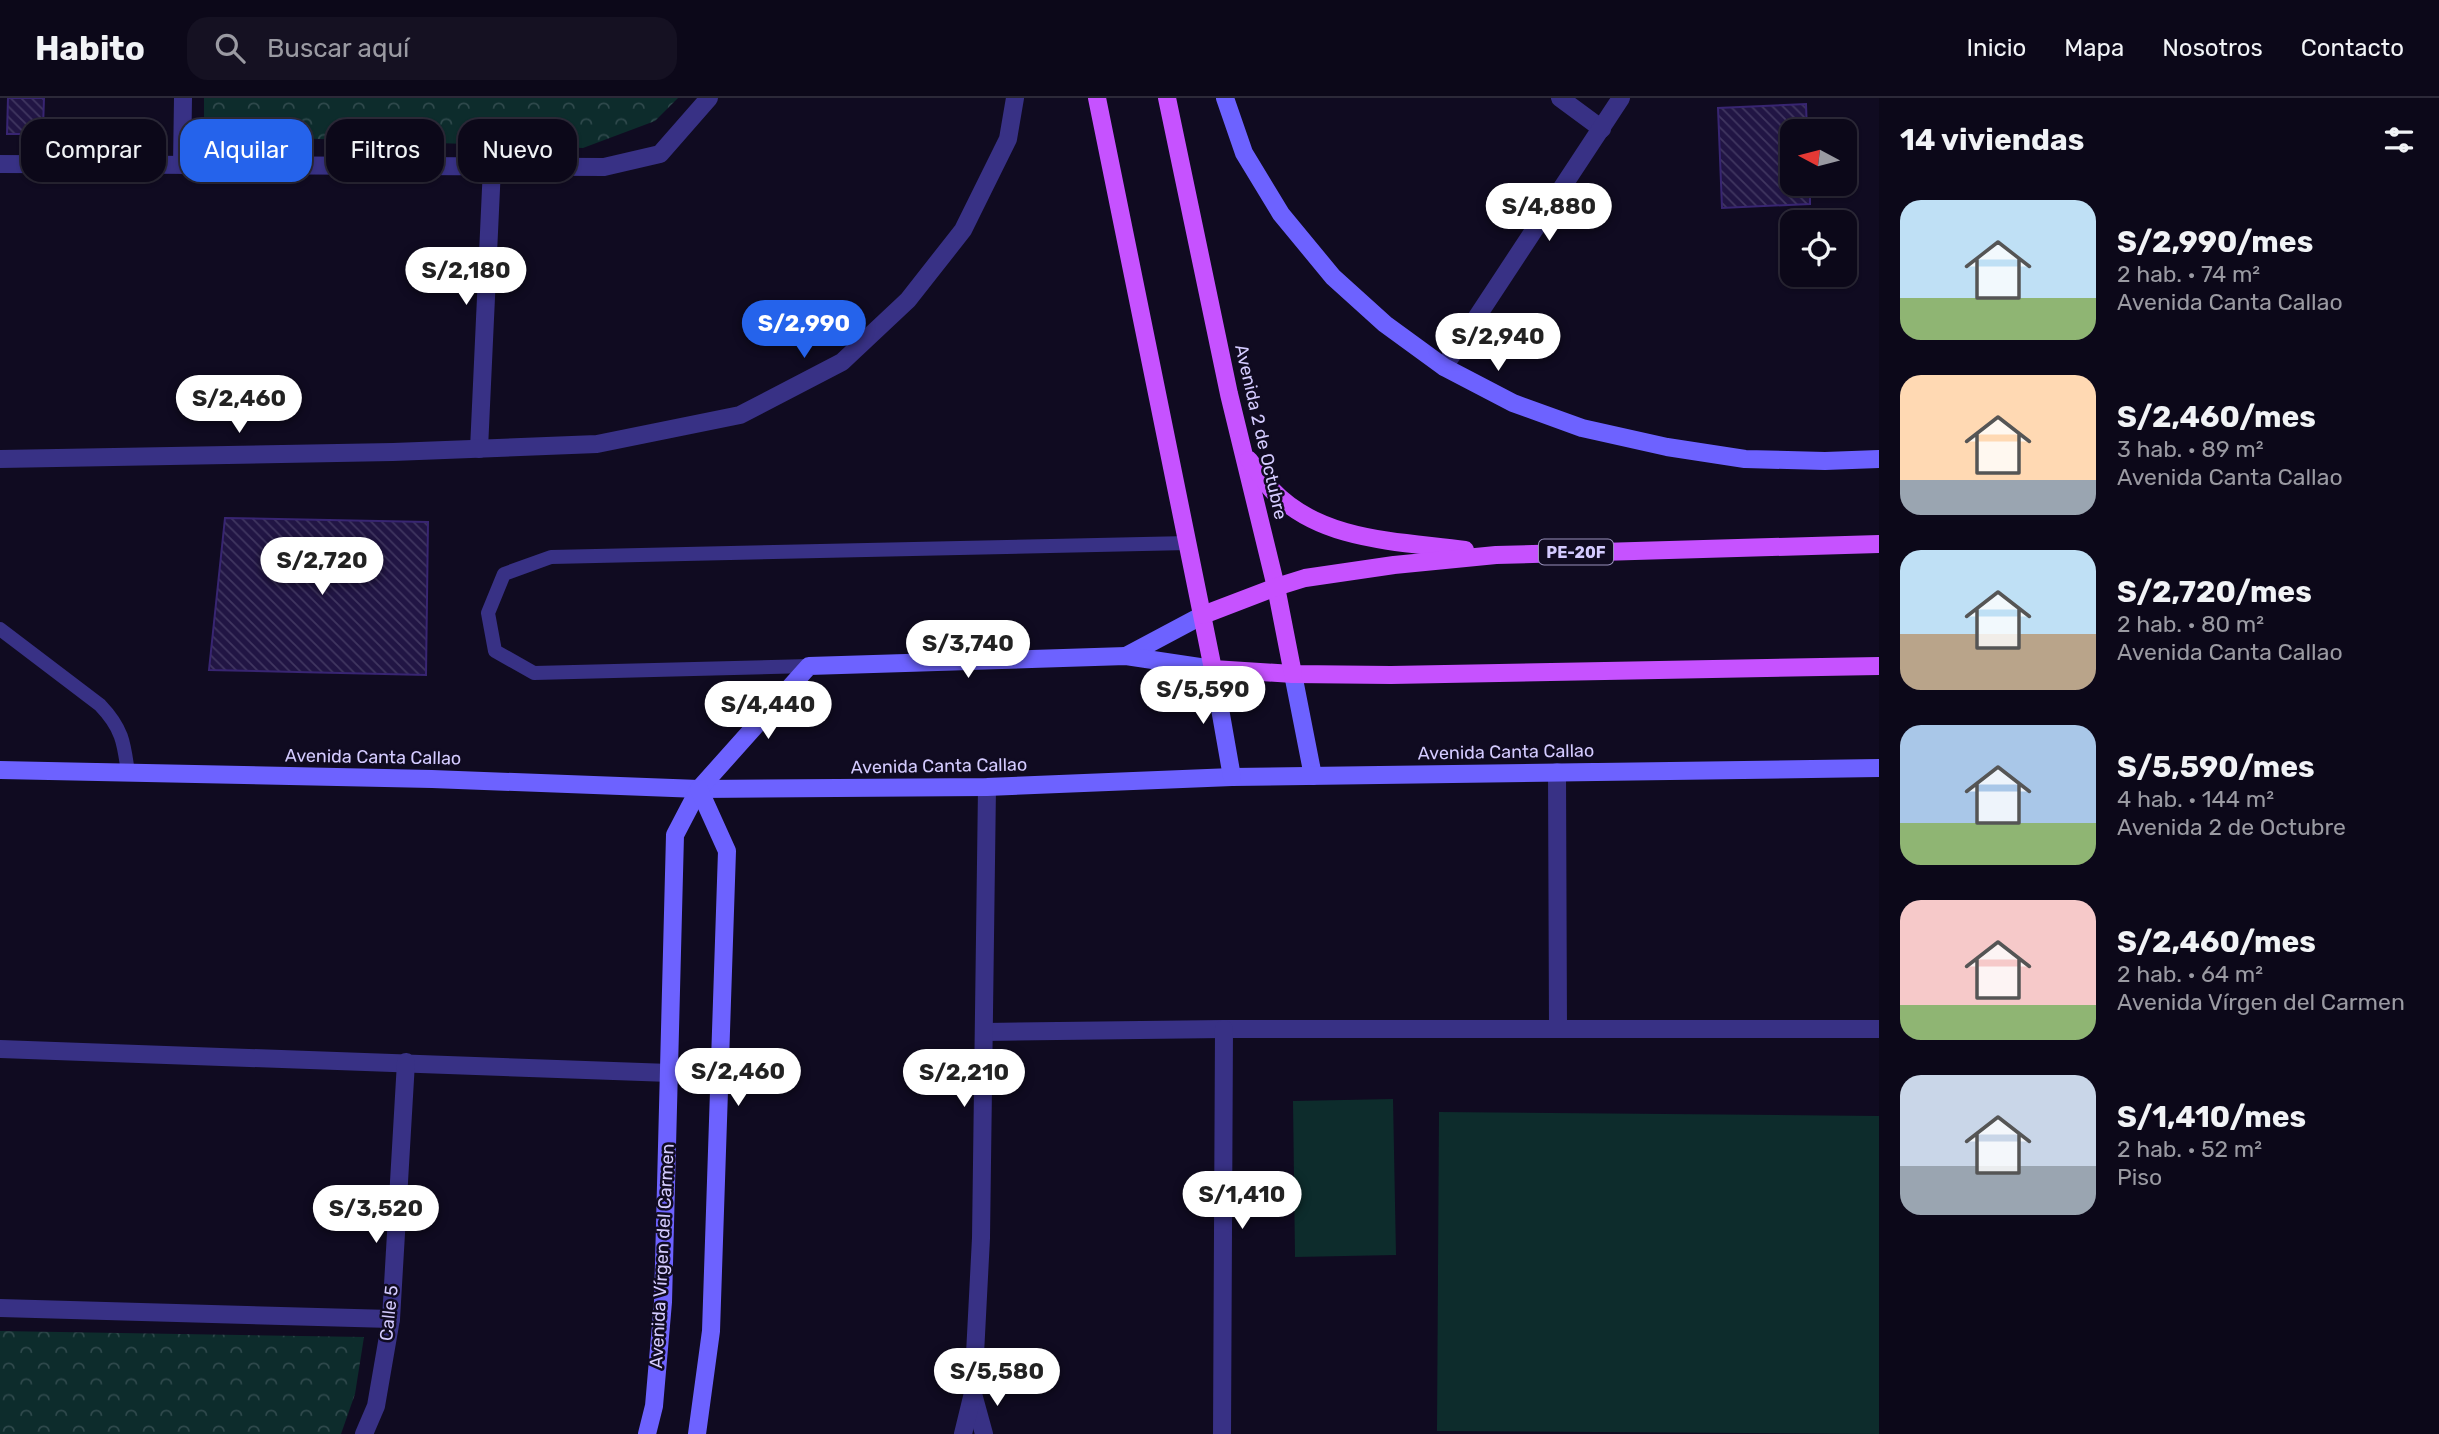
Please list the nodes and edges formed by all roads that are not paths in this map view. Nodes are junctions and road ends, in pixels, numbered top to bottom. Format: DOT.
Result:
graph roads {
  1 [pos="183,98"];
  2 [pos="709,98"];
  3 [pos="1015,98"];
  4 [pos="1097,98"];
  5 [pos="1167,98"];
  6 [pos="1225,98"];
  7 [pos="1560,98"];
  8 [pos="1621,98"];
  9 [pos="183,119"];
  10 [pos="1602,129"];
  11 [pos="0,164"];
  12 [pos="180,165"];
  13 [pos="312,166"];
  14 [pos="458,167"];
  15 [pos="577,167"];
  16 [pos="491,182"];
  17 [pos="1444,367"];
  18 [pos="479,449"];
  19 [pos="1245,455"];
  20 [pos="0,459"];
  21 [pos="1879,459"];
  22 [pos="1189,543"];
  23 [pos="1879,544"];
  24 [pos="1496,555"];
  25 [pos="1276,587"];
  26 [pos="1203,615"];
  27 [pos="0,629"];
  28 [pos="1126,656"];
  29 [pos="809,666"];
  30 [pos="1879,666"];
  31 [pos="1213,668"];
  32 [pos="1293,674"];
  33 [pos="1879,768"];
  34 [pos="0,769"];
  35 [pos="128,772"];
  36 [pos="1557,772"];
  37 [pos="1313,776"];
  38 [pos="1232,777"];
  39 [pos="987,787"];
  40 [pos="699,789"];
  41 [pos="1558,1028"];
  42 [pos="1223,1029"];
  43 [pos="1879,1029"];
  44 [pos="985,1032"];
  45 [pos="0,1049"];
  46 [pos="406,1062"];
  47 [pos="670,1073"];
  48 [pos="0,1308"];
  49 [pos="391,1319"];
  50 [pos="973,1393"];
  51 [pos="364,1434"];
  52 [pos="646,1434"];
  53 [pos="697,1434"];
  54 [pos="962,1434"];
  55 [pos="984,1434"];
  56 [pos="1222,1434"];
  1 -- 9 [label="street"];
  2 -- 15 [label="street"];
  3 -- 18 [label="street"];
  4 -- 22 [label="main road"];
  5 -- 19 [label="main road, Avenida 2 de Octubre"];
  6 -- 17 [label="street"];
  7 -- 10 [label="street"];
  8 -- 10 [label="street"];
  10 -- 17 [label="street"];
  11 -- 12 [label="street"];
  13 -- 14 [label="street"];
  16 -- 18 [label="street"];
  17 -- 21 [label="street"];
  18 -- 20 [label="street"];
  19 -- 24 [label="main road"];
  19 -- 25 [label="main road, Avenida 2 de Octubre"];
  22 -- 26 [label="main road"];
  22 -- 29 [label="lane"];
  23 -- 24 [label="main road, PE-20F"];
  24 -- 25 [label="main road, PE-20F"];
  25 -- 26 [label="main road, PE-20F"];
  25 -- 32 [label="main road, Avenida 2 de Octubre"];
  26 -- 28 [label="street, PE-20F"];
  26 -- 31 [label="main road"];
  27 -- 35 [label="lane"];
  28 -- 29 [label="street, PE-20F"];
  28 -- 31 [label="street, PE-20F"];
  29 -- 40 [label="street, Avenida Vírgen del Carmen"];
  30 -- 32 [label="main road, PE-20F"];
  31 -- 32 [label="main road, PE-20F"];
  31 -- 38 [label="street"];
  32 -- 37 [label="street, Avenida 2 de Octubre"];
  33 -- 36 [label="street, Avenida Canta Callao"];
  34 -- 35 [label="street, Avenida Canta Callao"];
  35 -- 40 [label="street, Avenida Canta Callao"];
  36 -- 37 [label="street, Avenida Canta Callao"];
  36 -- 41 [label="street"];
  37 -- 38 [label="street, Avenida Canta Callao"];
  38 -- 39 [label="street, Avenida Canta Callao"];
  39 -- 40 [label="street, Avenida Canta Callao"];
  39 -- 44 [label="street"];
  40 -- 47 [label="street, Avenida Vírgen del Carmen"];
  40 -- 53 [label="street"];
  41 -- 42 [label="street"];
  41 -- 43 [label="street"];
  42 -- 44 [label="street"];
  42 -- 56 [label="street"];
  44 -- 50 [label="street"];
  45 -- 46 [label="street"];
  46 -- 47 [label="street"];
  46 -- 49 [label="street, Calle 5"];
  47 -- 52 [label="street, Avenida Vírgen del Carmen"];
  48 -- 49 [label="street"];
  49 -- 51 [label="street, Calle 5"];
  50 -- 54 [label="street"];
  50 -- 55 [label="street"];
}
